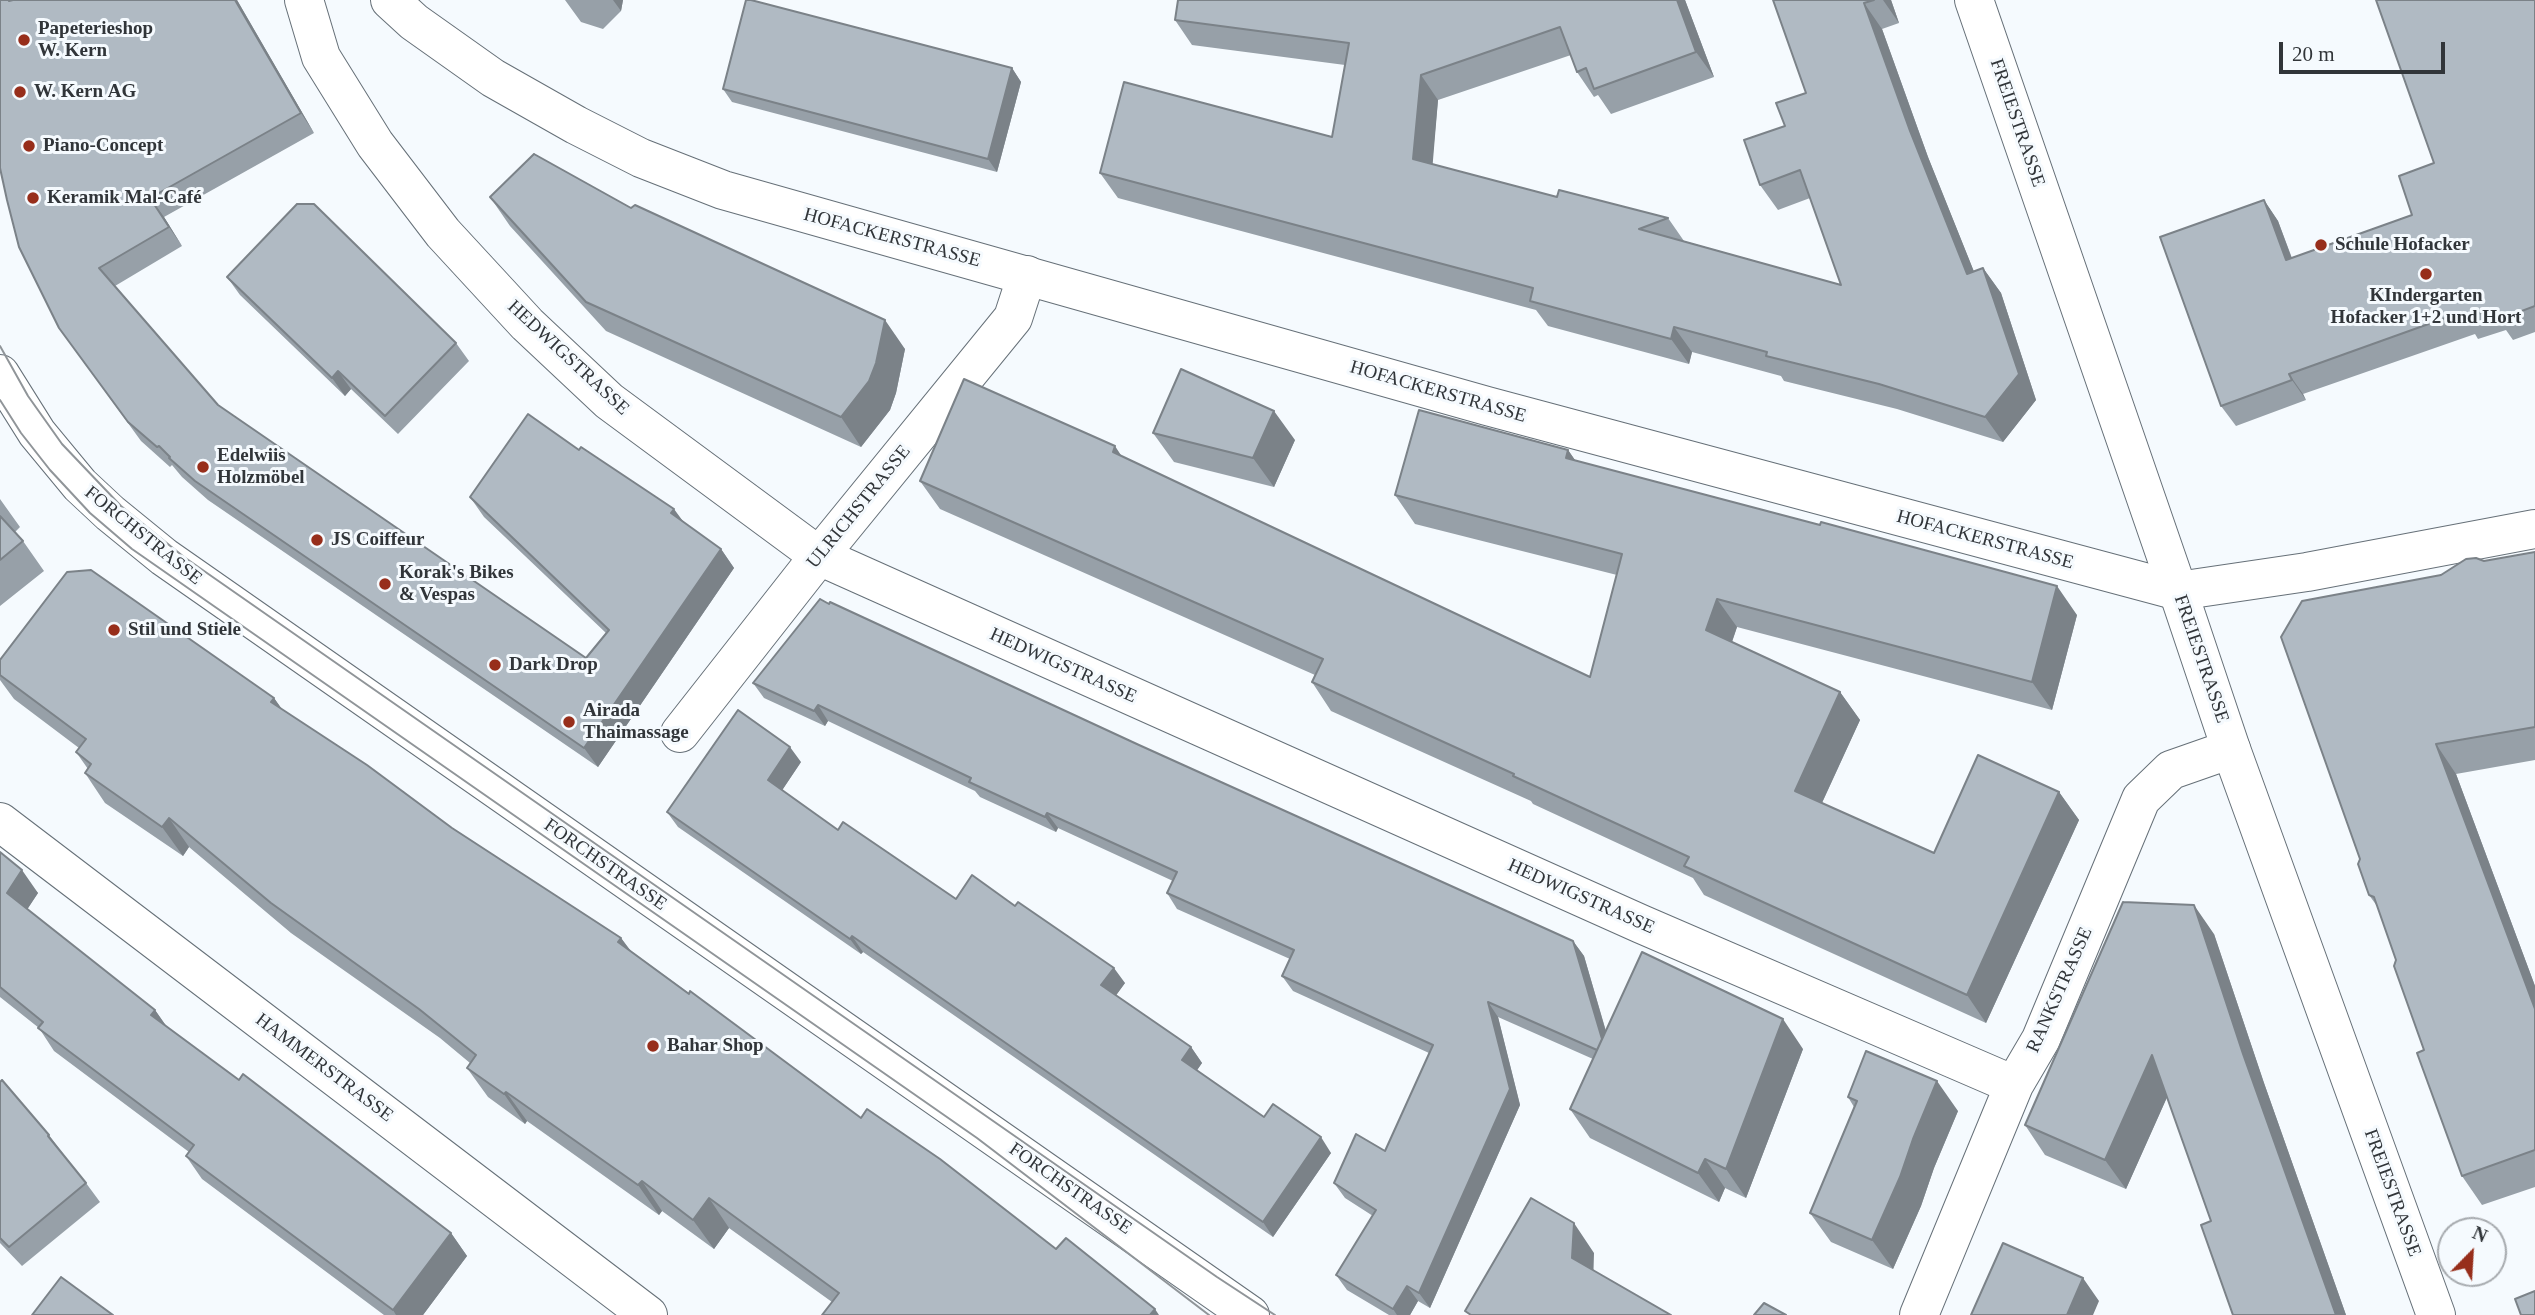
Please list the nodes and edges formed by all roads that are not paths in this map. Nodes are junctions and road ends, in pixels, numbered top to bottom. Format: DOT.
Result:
graph roads {
  1 [pos="304,0"];
  2 [pos="390,0"];
  3 [pos="1974,0"];
  4 [pos="1027,275"];
  5 [pos="0,374"];
  6 [pos="2535,529"];
  7 [pos="819,556"];
  8 [pos="2178,591"];
  9 [pos="680,733"];
  10 [pos="2231,749"];
  11 [pos="0,822"];
  12 [pos="2014,1085"];
  13 [pos="648,1315"];
  14 [pos="1250,1315"];
  15 [pos="1919,1315"];
  16 [pos="2436,1315"];
  1 -- 7 [label="street, HEDWIGSTRASSE"];
  2 -- 4 [label="street, HOFACKERSTRASSE"];
  3 -- 8 [label="street, FREIESTRASSE"];
  4 -- 7 [label="street, ULRICHSTRASSE"];
  4 -- 8 [label="street, HOFACKERSTRASSE"];
  5 -- 14 [label="street, FORCHSTRASSE"];
  6 -- 8 [label="street, HOFACKERSTRASSE"];
  7 -- 9 [label="street, ULRICHSTRASSE"];
  7 -- 12 [label="street, HEDWIGSTRASSE"];
  8 -- 10 [label="street, FREIESTRASSE"];
  10 -- 12 [label="street, RANKSTRASSE"];
  10 -- 16 [label="street, FREIESTRASSE"];
  11 -- 13 [label="street, HAMMERSTRASSE"];
  12 -- 15 [label="street, RANKSTRASSE"];
}
